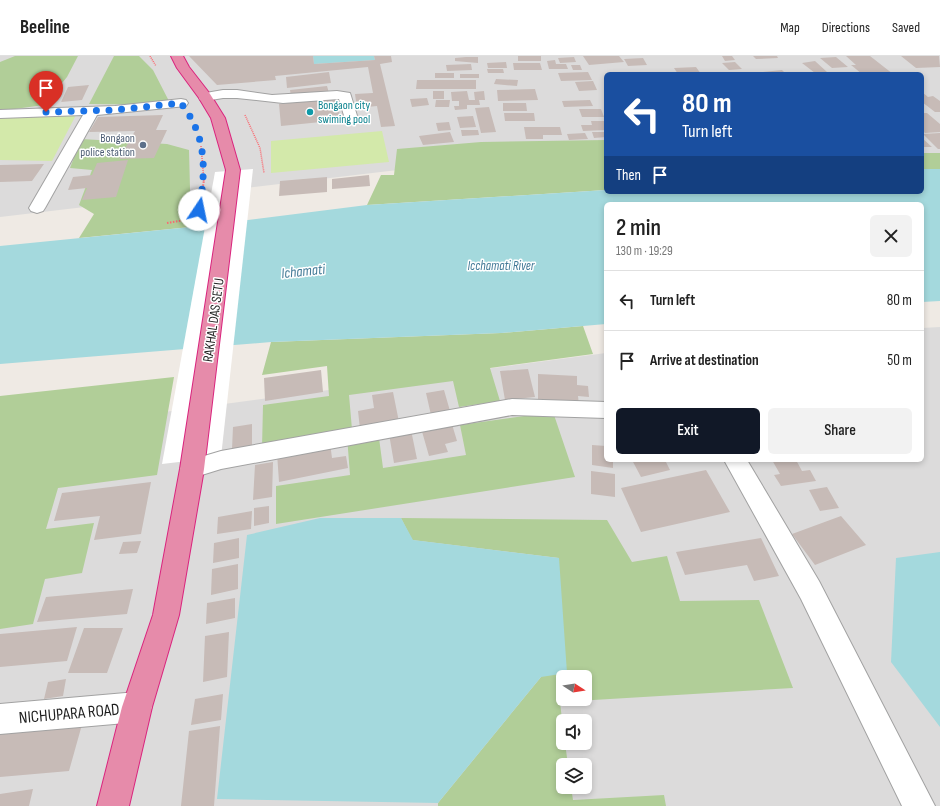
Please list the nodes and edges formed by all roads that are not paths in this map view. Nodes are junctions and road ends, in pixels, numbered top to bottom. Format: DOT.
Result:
graph roads {
  1 [pos="177,56"];
  2 [pos="205,97"];
  3 [pos="181,103"];
  4 [pos="92,110"];
  5 [pos="0,114"];
  6 [pos="351,119"];
  7 [pos="37,208"];
  8 [pos="604,410"];
  9 [pos="736,462"];
  10 [pos="193,464"];
  11 [pos="137,707"];
  12 [pos="0,719"];
  13 [pos="113,806"];
  14 [pos="919,806"];
  1 -- 2 [label="highway"];
  2 -- 6 [label="street"];
  2 -- 10 [label="highway, RAKHAL DAS SETU"];
  3 -- 4 [label="street"];
  4 -- 5 [label="street"];
  4 -- 7 [label="street"];
  8 -- 10 [label="street"];
  9 -- 14 [label="street"];
  10 -- 11 [label="highway, RAKHAL DAS SETU"];
  11 -- 12 [label="street, NICHUPARA ROAD"];
  11 -- 13 [label="highway, RAKHAL DAS SETU"];
}
